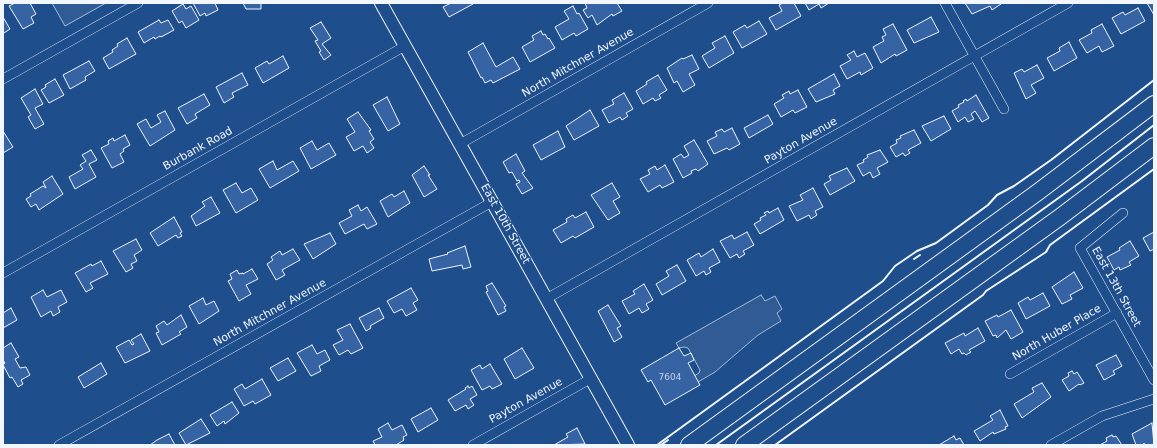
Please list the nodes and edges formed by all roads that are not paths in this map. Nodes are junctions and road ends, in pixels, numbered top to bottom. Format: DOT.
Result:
graph roads {
  1 [pos="138,3"];
  2 [pos="380,3"];
  3 [pos="708,3"];
  4 [pos="945,3"];
  5 [pos="1068,3"];
  6 [pos="405,46"];
  7 [pos="975,56"];
  8 [pos="3,79"];
  9 [pos="1154,104"];
  10 [pos="1004,109"];
  11 [pos="460,144"];
  12 [pos="1154,146"];
  13 [pos="492,202"];
  14 [pos="1123,213"];
  15 [pos="3,272"];
  16 [pos="546,299"];
  17 [pos="1117,313"];
  18 [pos="1010,374"];
  19 [pos="590,379"];
  20 [pos="1154,380"];
  21 [pos="1154,399"];
  22 [pos="59,445"];
  23 [pos="473,445"];
  24 [pos="628,445"];
  25 [pos="689,445"];
  26 [pos="744,445"];
  27 [pos="1051,445"];
  1 -- 8 [label="street"];
  2 -- 6 [label="main road, East 10th Street"];
  3 -- 11 [label="street, North Mitchner Avenue"];
  4 -- 7 [label="street"];
  5 -- 7 [label="street, Payton Avenue"];
  6 -- 11 [label="main road, East 10th Street"];
  6 -- 15 [label="street, Burbank Road"];
  7 -- 10 [label="street"];
  7 -- 16 [label="street, Payton Avenue"];
  9 -- 25 [label="highway"];
  11 -- 13 [label="main road, East 10th Street"];
  12 -- 26 [label="highway"];
  13 -- 16 [label="main road, East 10th Street"];
  13 -- 22 [label="street, North Mitchner Avenue"];
  14 -- 17 [label="street, East 13th Street"];
  16 -- 19 [label="main road, East 10th Street"];
  17 -- 18 [label="street, North Huber Place"];
  17 -- 20 [label="street, East 13th Street"];
  19 -- 23 [label="street, Payton Avenue"];
  19 -- 24 [label="main road, East 10th Street"];
  21 -- 27 [label="street"];
}
